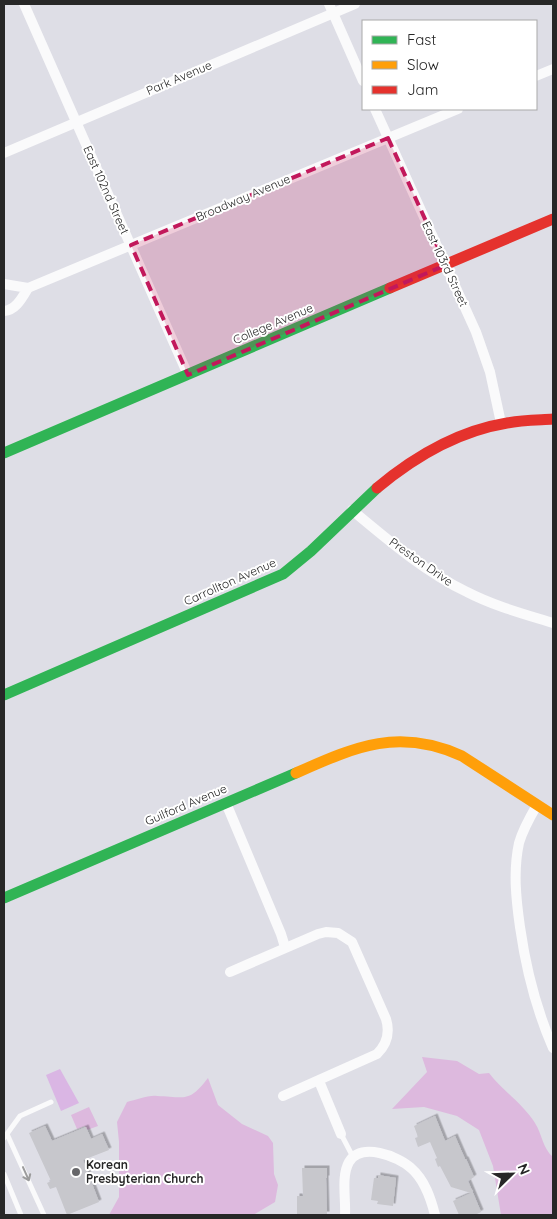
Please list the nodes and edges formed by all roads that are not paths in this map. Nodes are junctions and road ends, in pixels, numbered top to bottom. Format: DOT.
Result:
graph roads {
  1 [pos="24,4"];
  2 [pos="355,4"];
  3 [pos="331,8"];
  4 [pos="553,69"];
  5 [pos="537,76"];
  6 [pos="362,79"];
  7 [pos="375,110"];
  8 [pos="456,110"];
  9 [pos="76,122"];
  10 [pos="388,138"];
  11 [pos="4,153"];
  12 [pos="553,219"];
  13 [pos="131,245"];
  14 [pos="446,265"];
  15 [pos="4,284"];
  16 [pos="28,288"];
  17 [pos="4,311"];
  18 [pos="188,375"];
  19 [pos="553,419"];
  20 [pos="501,423"];
  21 [pos="4,453"];
  22 [pos="352,510"];
  23 [pos="553,623"];
  24 [pos="4,695"];
  25 [pos="226,803"];
  26 [pos="537,805"];
  27 [pos="553,815"];
  28 [pos="4,898"];
  29 [pos="284,947"];
  30 [pos="230,972"];
  31 [pos="553,1048"];
  32 [pos="319,1081"];
  33 [pos="283,1096"];
  34 [pos="51,1102"];
  35 [pos="341,1134"];
  36 [pos="6,1136"];
  37 [pos="353,1156"];
  38 [pos="4,1174"];
  39 [pos="21,1215"];
  40 [pos="44,1215"];
  41 [pos="345,1215"];
  42 [pos="435,1215"];
  1 -- 9 [label="street, East 102nd Street"];
  2 -- 3 [label="street, Park Avenue"];
  3 -- 6 [label="street"];
  3 -- 9 [label="street, Park Avenue"];
  4 -- 5 [label="street"];
  7 -- 10 [label="street, East 103rd Street"];
  8 -- 10 [label="street, Broadway Avenue"];
  9 -- 11 [label="street, Park Avenue"];
  9 -- 13 [label="street, East 102nd Street"];
  10 -- 13 [label="street, Broadway Avenue"];
  10 -- 14 [label="street, East 103rd Street"];
  12 -- 14 [label="street, College Avenue"];
  13 -- 16 [label="street, Broadway Avenue"];
  13 -- 18 [label="street, East 102nd Street"];
  14 -- 18 [label="street, College Avenue"];
  14 -- 20 [label="street, East 103rd Street"];
  15 -- 16 [label="street"];
  16 -- 17 [label="street"];
  18 -- 21 [label="street, College Avenue"];
  19 -- 20 [label="street, Carrollton Avenue"];
  20 -- 22 [label="street, Carrollton Avenue"];
  22 -- 23 [label="street, Preston Drive"];
  22 -- 24 [label="street, Carrollton Avenue"];
  25 -- 26 [label="street, Guilford Avenue"];
  25 -- 28 [label="street, Guilford Avenue"];
  25 -- 29 [label="street"];
  26 -- 27 [label="street, Guilford Avenue"];
  26 -- 31 [label="street"];
  29 -- 30 [label="street"];
  29 -- 32 [label="street"];
  32 -- 33 [label="street"];
  32 -- 35 [label="street"];
  34 -- 36 [label="lane"];
  35 -- 37 [label="lane"];
  36 -- 40 [label="lane, one-way"];
  37 -- 41 [label="street"];
  37 -- 42 [label="street"];
  38 -- 39 [label="lane"];
}
